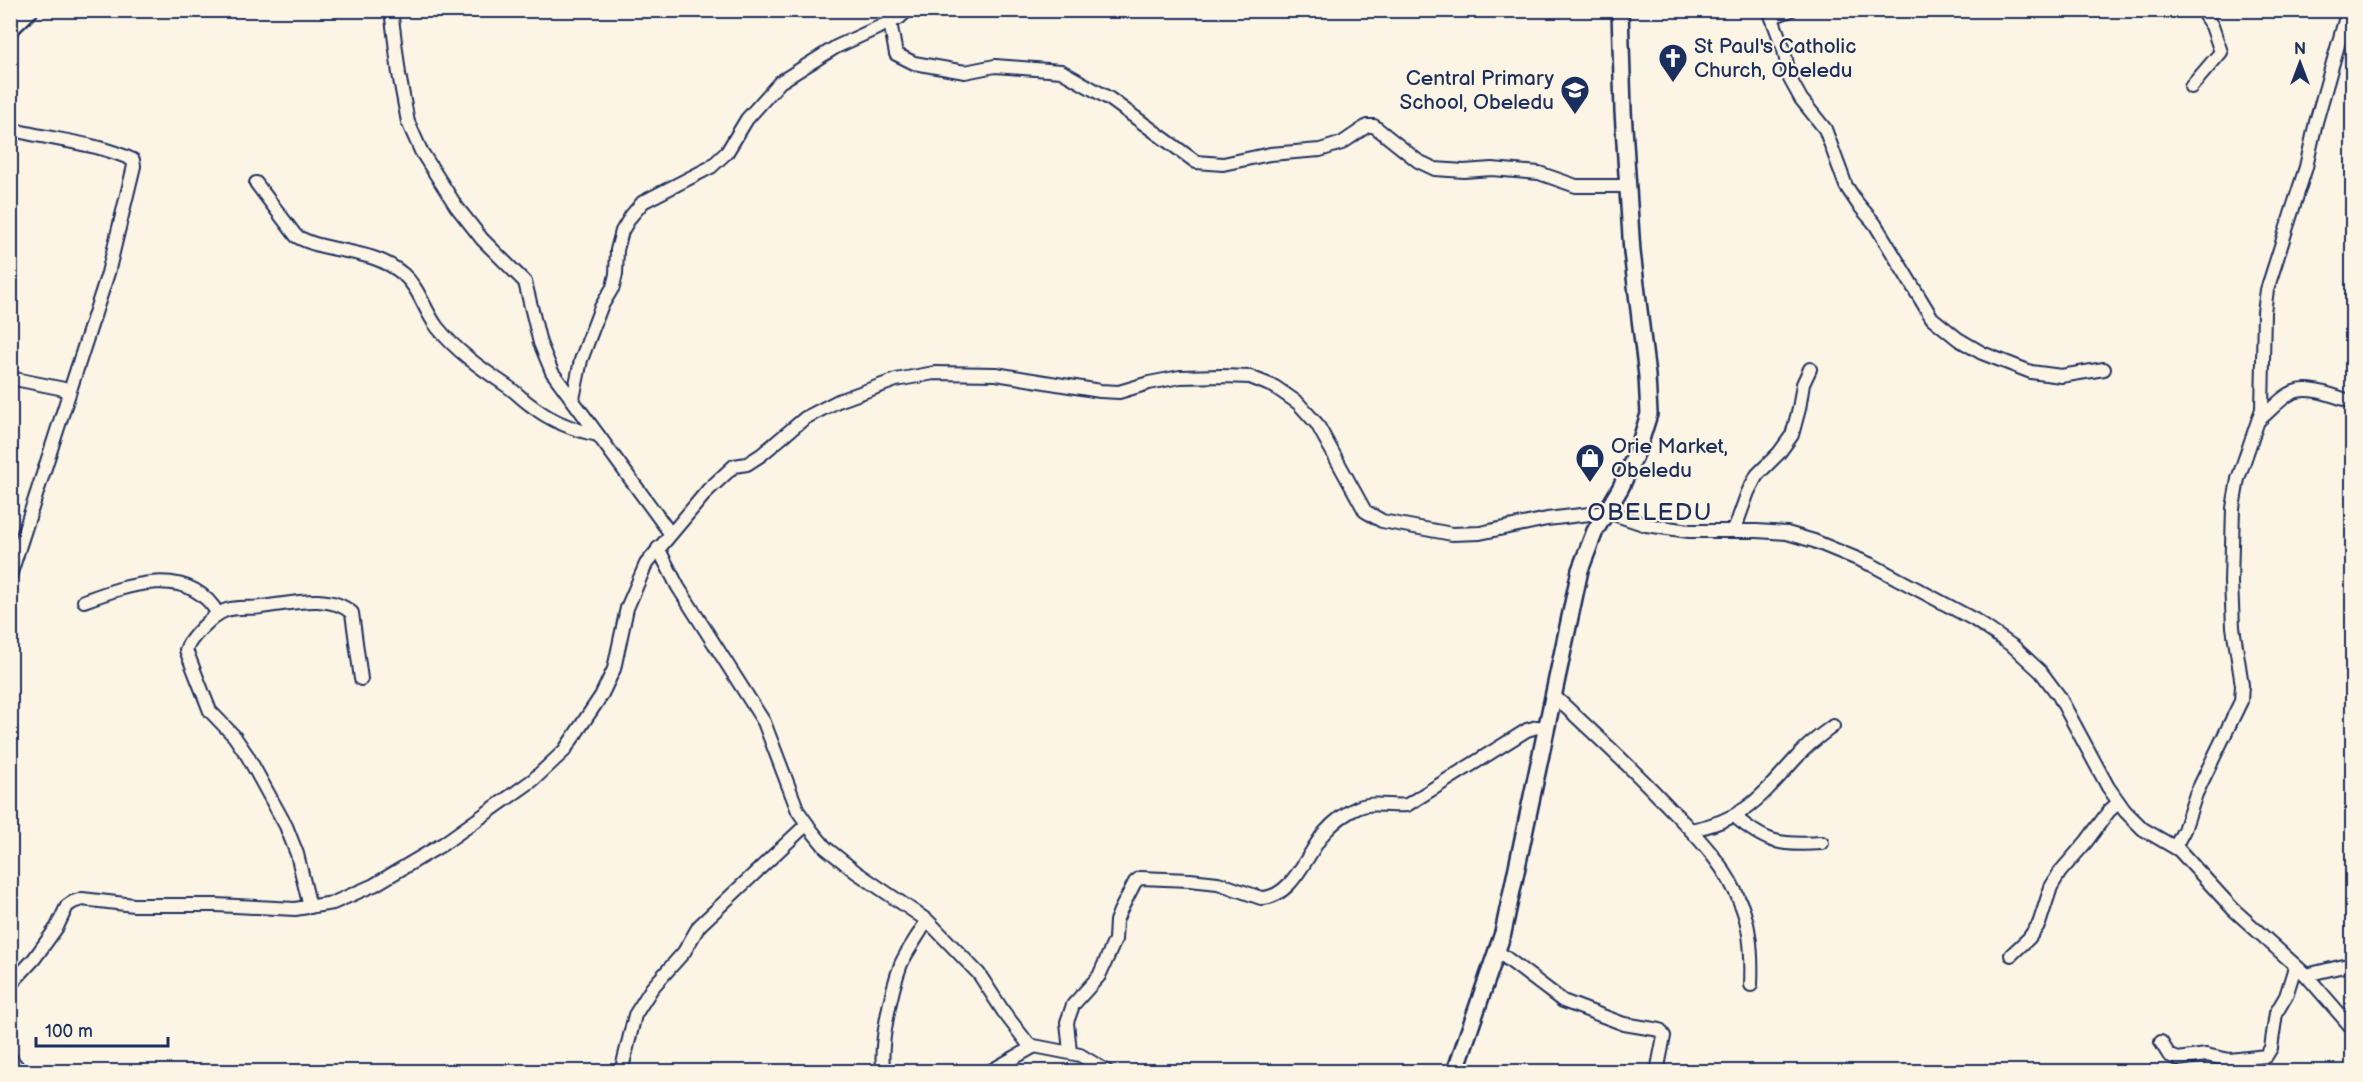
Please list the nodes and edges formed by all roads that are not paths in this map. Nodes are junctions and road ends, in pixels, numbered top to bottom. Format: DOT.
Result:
graph roads {
  1 [pos="30,10"];
  2 [pos="391,10"];
  3 [pos="908,10"];
  4 [pos="1620,10"];
  5 [pos="1791,10"];
  6 [pos="2201,10"];
  7 [pos="2348,10"];
  8 [pos="1770,14"];
  9 [pos="890,22"];
  10 [pos="10,29"];
  11 [pos="2191,87"];
  12 [pos="10,129"];
  13 [pos="256,183"];
  14 [pos="1628,186"];
  15 [pos="1810,369"];
  16 [pos="2104,369"];
  17 [pos="10,378"];
  18 [pos="69,390"];
  19 [pos="573,399"];
  20 [pos="2352,400"];
  21 [pos="2259,420"];
  22 [pos="598,435"];
  23 [pos="1607,512"];
  24 [pos="1734,531"];
  25 [pos="670,533"];
  26 [pos="658,548"];
  27 [pos="10,576"];
  28 [pos="84,601"];
  29 [pos="218,614"];
  30 [pos="360,679"];
  31 [pos="1554,696"];
  32 [pos="1833,726"];
  33 [pos="1547,728"];
  34 [pos="2118,803"];
  35 [pos="1734,816"];
  36 [pos="807,824"];
  37 [pos="1691,830"];
  38 [pos="1822,843"];
  39 [pos="2175,847"];
  40 [pos="310,907"];
  41 [pos="923,927"];
  42 [pos="1497,951"];
  43 [pos="2011,955"];
  44 [pos="2352,964"];
  45 [pos="2295,967"];
  46 [pos="2306,975"];
  47 [pos="10,985"];
  48 [pos="1751,985"];
  49 [pos="2352,1028"];
  50 [pos="2161,1042"];
  51 [pos="1033,1047"];
  52 [pos="1070,1052"];
  53 [pos="10,1058"];
  54 [pos="21,1071"];
  55 [pos="621,1071"];
  56 [pos="884,1071"];
  57 [pos="988,1071"];
  58 [pos="1108,1071"];
  59 [pos="1455,1071"];
  60 [pos="1657,1071"];
  1 -- 10 [label="main road"];
  2 -- 19 [label="street"];
  3 -- 9 [label="street"];
  4 -- 14 [label="main road"];
  5 -- 8 [label="street"];
  6 -- 11 [label="street"];
  7 -- 21 [label="street"];
  8 -- 16 [label="street"];
  9 -- 14 [label="street"];
  9 -- 19 [label="street"];
  12 -- 18 [label="street"];
  13 -- 22 [label="street"];
  14 -- 23 [label="main road"];
  15 -- 24 [label="street"];
  17 -- 18 [label="street"];
  18 -- 27 [label="street"];
  19 -- 22 [label="street"];
  20 -- 21 [label="street"];
  21 -- 39 [label="street"];
  22 -- 25 [label="street"];
  23 -- 24 [label="street"];
  23 -- 25 [label="street"];
  23 -- 31 [label="main road"];
  24 -- 34 [label="street"];
  25 -- 26 [label="street"];
  26 -- 36 [label="street"];
  26 -- 40 [label="street"];
  28 -- 29 [label="street"];
  29 -- 30 [label="street"];
  29 -- 40 [label="street"];
  31 -- 33 [label="main road"];
  31 -- 37 [label="street"];
  32 -- 35 [label="street"];
  33 -- 42 [label="main road"];
  33 -- 52 [label="street"];
  34 -- 39 [label="street"];
  34 -- 43 [label="street"];
  35 -- 37 [label="street"];
  35 -- 38 [label="street"];
  36 -- 51 [label="street"];
  36 -- 55 [label="street"];
  37 -- 48 [label="street"];
  39 -- 45 [label="street"];
  40 -- 47 [label="street"];
  41 -- 56 [label="street"];
  42 -- 59 [label="main road"];
  42 -- 60 [label="street"];
  44 -- 46 [label="street"];
  45 -- 46 [label="street"];
  45 -- 50 [label="street"];
  46 -- 49 [label="street"];
  51 -- 52 [label="street"];
  51 -- 57 [label="street"];
  52 -- 58 [label="street"];
  53 -- 54 [label="street"];
}
